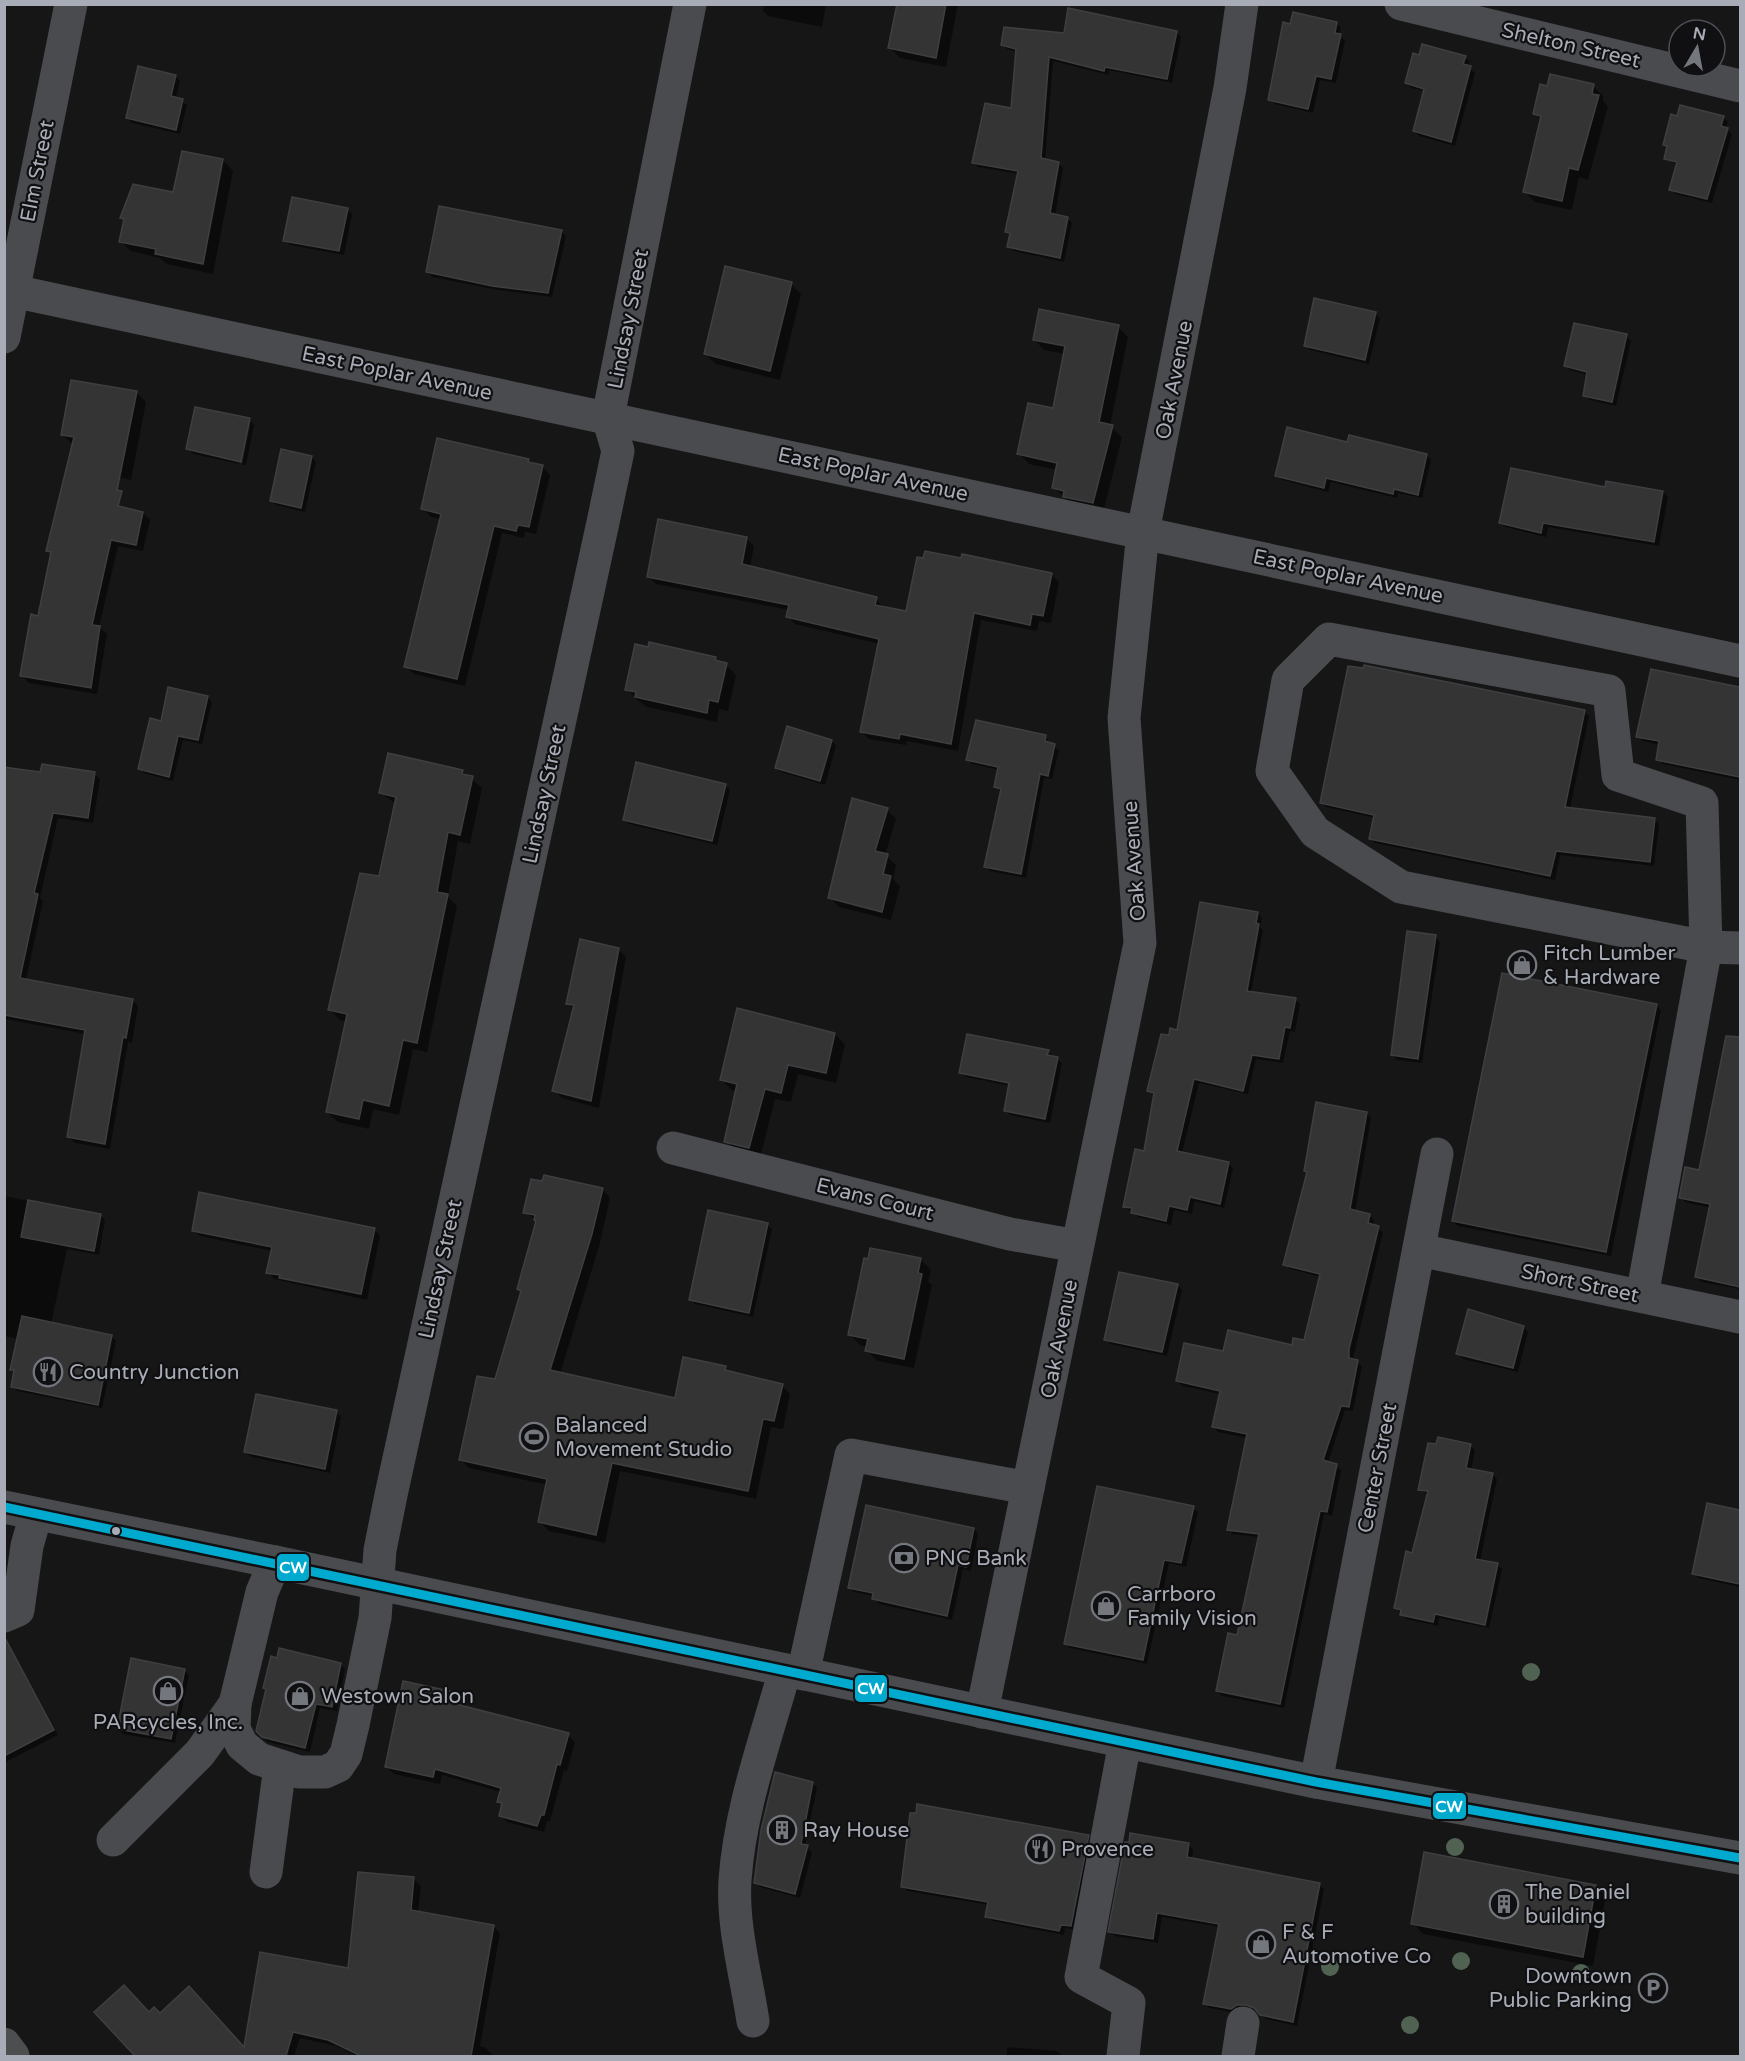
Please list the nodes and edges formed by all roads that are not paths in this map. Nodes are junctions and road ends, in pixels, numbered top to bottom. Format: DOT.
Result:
graph roads {
  1 [pos="70,4"];
  2 [pos="690,4"];
  3 [pos="1242,4"];
  4 [pos="1401,4"];
  5 [pos="1474,13"];
  6 [pos="1740,86"];
  7 [pos="9,290"];
  8 [pos="4,337"];
  9 [pos="608,417"];
  10 [pos="1143,532"];
  11 [pos="1740,661"];
  12 [pos="1706,947"];
  13 [pos="1740,948"];
  14 [pos="673,1148"];
  15 [pos="1437,1154"];
  16 [pos="1077,1246"];
  17 [pos="1419,1250"];
  18 [pos="1642,1296"];
  19 [pos="1740,1317"];
  20 [pos="1028,1488"];
  21 [pos="4,1507"];
  22 [pos="36,1514"];
  23 [pos="275,1562"];
  24 [pos="378,1584"];
  25 [pos="4,1616"];
  26 [pos="794,1672"];
  27 [pos="235,1704"];
  28 [pos="982,1712"];
  29 [pos="1125,1742"];
  30 [pos="280,1766"];
  31 [pos="1316,1782"];
  32 [pos="112,1840"];
  33 [pos="1740,1858"];
  34 [pos="266,1872"];
  35 [pos="753,2020"];
  36 [pos="1243,2023"];
  37 [pos="5,2045"];
  38 [pos="13,2056"];
  39 [pos="1123,2056"];
  40 [pos="1238,2056"];
  1 -- 7 [label="street, Elm Street"];
  2 -- 9 [label="street, Lindsay Street"];
  3 -- 10 [label="street, Oak Avenue"];
  4 -- 5 [label="street, Shelton Street"];
  5 -- 6 [label="street, Shelton Street"];
  7 -- 8 [label="street, Elm Street"];
  7 -- 9 [label="street, East Poplar Avenue"];
  9 -- 10 [label="street, East Poplar Avenue"];
  9 -- 24 [label="street, Lindsay Street"];
  10 -- 11 [label="street, East Poplar Avenue"];
  10 -- 16 [label="street, Oak Avenue"];
  12 -- 12 [label="street"];
  12 -- 13 [label="street"];
  12 -- 18 [label="street"];
  14 -- 16 [label="street, Evans Court"];
  15 -- 17 [label="street, Center Street"];
  16 -- 20 [label="street, Oak Avenue"];
  17 -- 18 [label="street, Short Street"];
  17 -- 31 [label="street, Center Street"];
  18 -- 19 [label="street, Short Street"];
  20 -- 26 [label="street"];
  20 -- 28 [label="street, Oak Avenue"];
  21 -- 22 [label="street"];
  22 -- 23 [label="street"];
  22 -- 25 [label="street"];
  23 -- 24 [label="street"];
  23 -- 27 [label="street"];
  24 -- 26 [label="street"];
  24 -- 30 [label="street, Lindsay Street"];
  26 -- 28 [label="street"];
  26 -- 35 [label="street"];
  27 -- 30 [label="street, Lindsay Street"];
  27 -- 32 [label="street"];
  28 -- 29 [label="street"];
  29 -- 31 [label="street"];
  29 -- 39 [label="street"];
  30 -- 34 [label="street"];
  31 -- 33 [label="street"];
  36 -- 40 [label="street"];
  37 -- 38 [label="main road"];
}
